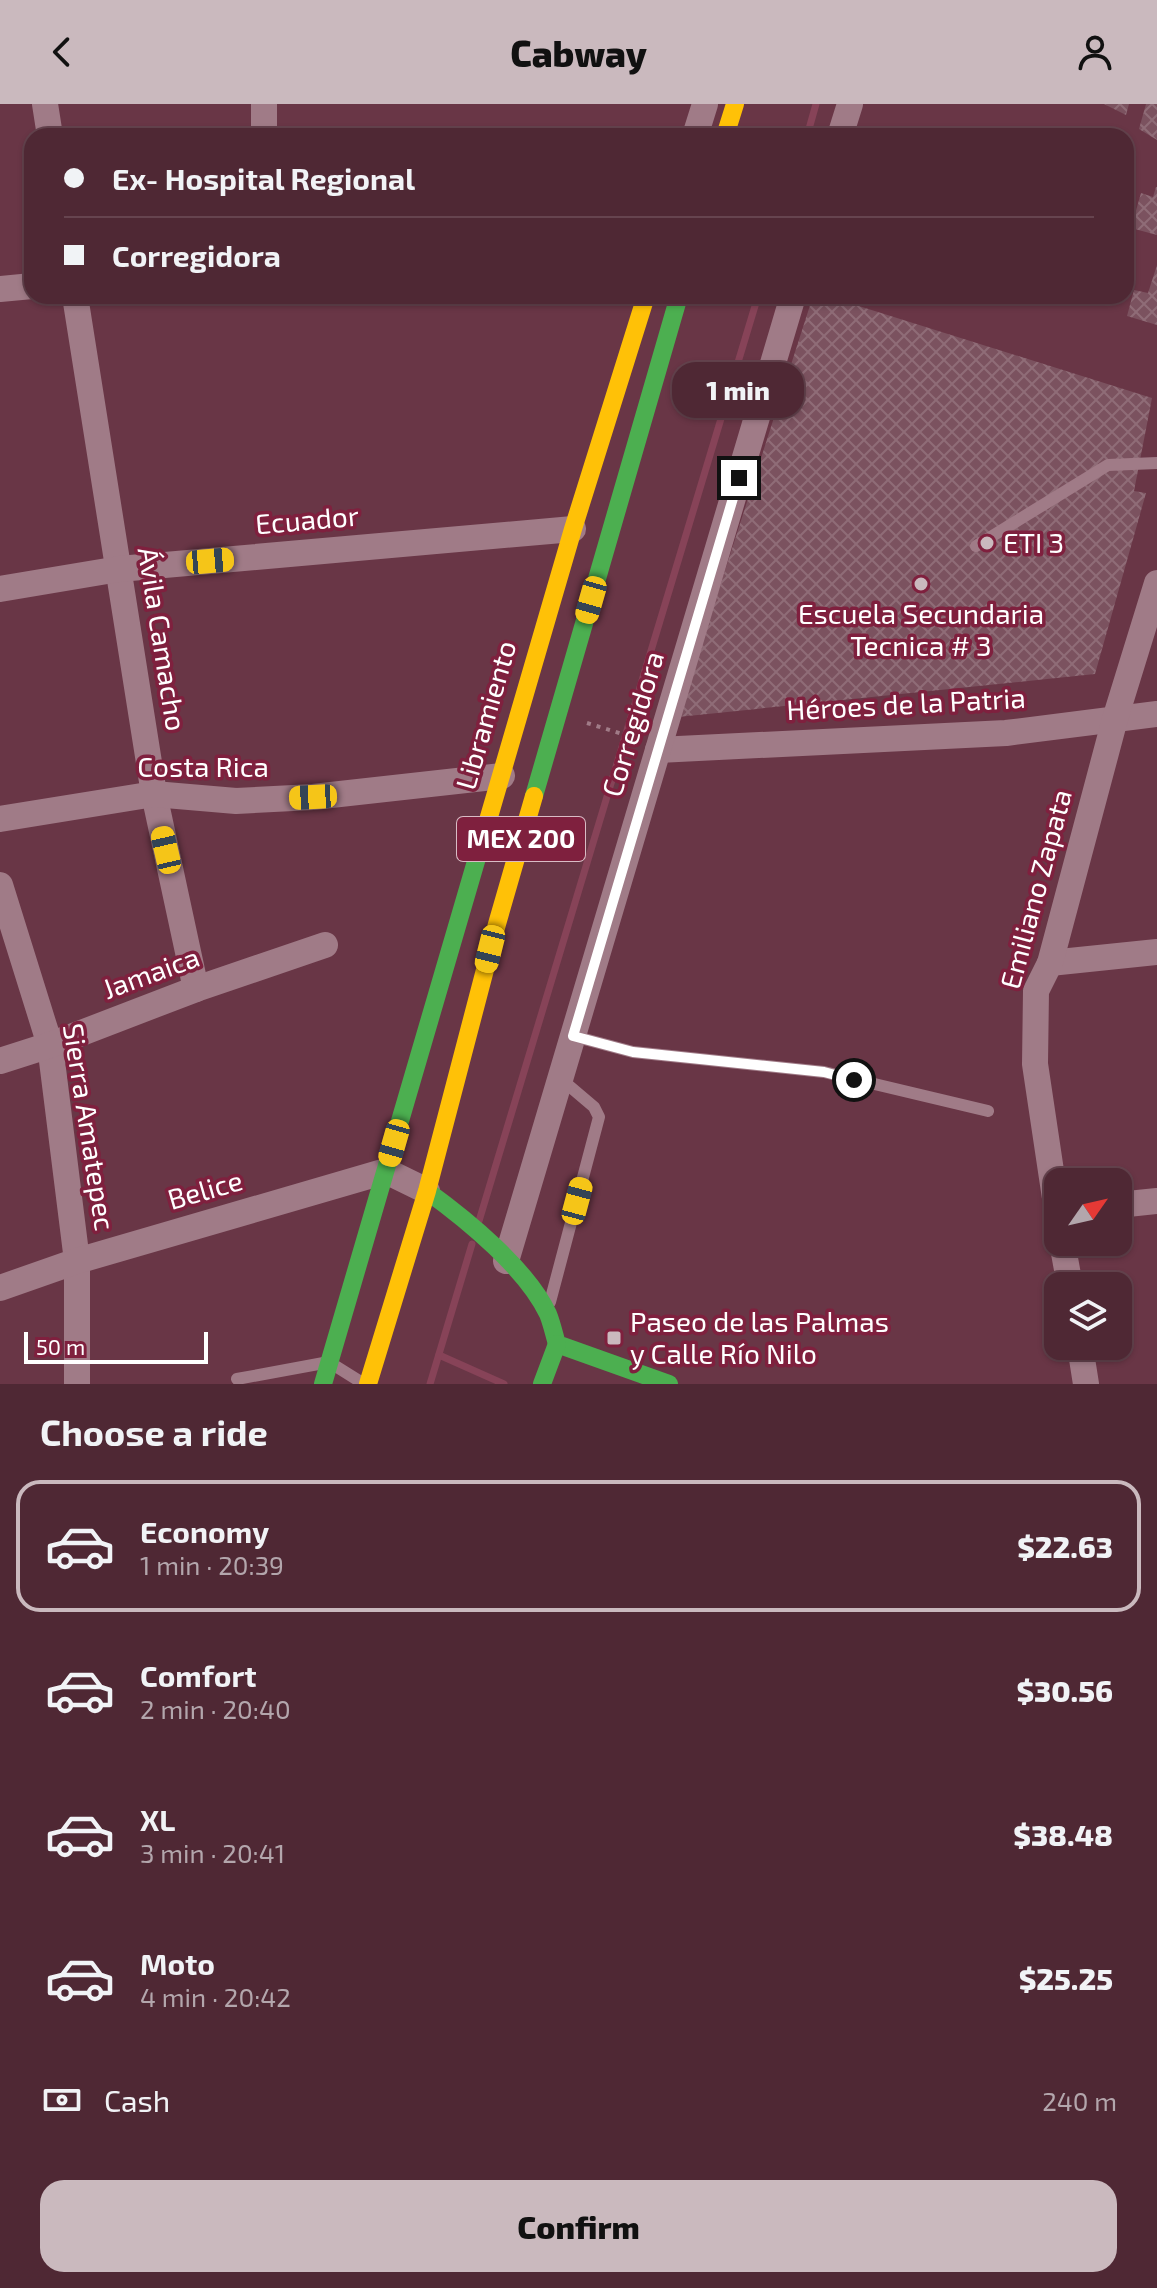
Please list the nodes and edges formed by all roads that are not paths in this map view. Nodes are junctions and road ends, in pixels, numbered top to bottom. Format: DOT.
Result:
graph roads {
  1 [pos="45,104"];
  2 [pos="264,104"];
  3 [pos="705,104"];
  4 [pos="735,104"];
  5 [pos="850,104"];
  6 [pos="49,128"];
  7 [pos="264,128"];
  8 [pos="698,128"];
  9 [pos="728,128"];
  10 [pos="842,128"];
  11 [pos="24,287"];
  12 [pos="0,289"];
  13 [pos="76,304"];
  14 [pos="643,304"];
  15 [pos="677,304"];
  16 [pos="790,304"];
  17 [pos="1157,463"];
  18 [pos="573,529"];
  19 [pos="976,546"];
  20 [pos="119,569"];
  21 [pos="1157,583"];
  22 [pos="0,589"];
  23 [pos="1157,714"];
  24 [pos="1115,719"];
  25 [pos="649,745"];
  26 [pos="502,776"];
  27 [pos="154,794"];
  28 [pos="0,819"];
  29 [pos="0,885"];
  30 [pos="460,916"];
  31 [pos="497,924"];
  32 [pos="325,945"];
  33 [pos="1157,952"];
  34 [pos="1050,963"];
  35 [pos="196,989"];
  36 [pos="426,1030"];
  37 [pos="573,1036"];
  38 [pos="50,1045"];
  39 [pos="464,1048"];
  40 [pos="0,1061"];
  41 [pos="560,1079"];
  42 [pos="988,1111"];
  43 [pos="1051,1168"];
  44 [pos="386,1171"];
  45 [pos="427,1191"];
  46 [pos="1157,1201"];
  47 [pos="1132,1204"];
  48 [pos="498,1253"];
  49 [pos="77,1261"];
  50 [pos="0,1288"];
  51 [pos="548,1313"];
  52 [pos="557,1344"];
  53 [pos="1082,1360"];
  54 [pos="329,1362"];
  55 [pos="237,1379"];
  56 [pos="77,1384"];
  57 [pos="323,1384"];
  58 [pos="366,1384"];
  59 [pos="542,1384"];
  60 [pos="669,1384"];
  61 [pos="1086,1384"];
  1 -- 6 [label="street"];
  2 -- 7 [label="street"];
  3 -- 8 [label="street"];
  4 -- 9 [label="street"];
  5 -- 10 [label="street"];
  11 -- 12 [label="street"];
  13 -- 20 [label="street, Ávila Camacho"];
  14 -- 18 [label="street, Libramiento"];
  15 -- 31 [label="street, MEX 200"];
  16 -- 25 [label="street, Corregidora"];
  17 -- 19 [label="lane"];
  18 -- 20 [label="street, Ecuador"];
  18 -- 26 [label="street, Libramiento"];
  20 -- 22 [label="street, Ecuador"];
  20 -- 27 [label="street, Ávila Camacho"];
  21 -- 24 [label="street, Emiliano Zapata"];
  23 -- 24 [label="street, Héroes de la Patria"];
  24 -- 25 [label="street, Héroes de la Patria"];
  24 -- 34 [label="street, Emiliano Zapata"];
  25 -- 37 [label="street, Corregidora"];
  26 -- 27 [label="street, Costa Rica"];
  26 -- 30 [label="street, Libramiento"];
  27 -- 28 [label="street, Costa Rica"];
  27 -- 35 [label="street, Ávila Camacho"];
  29 -- 38 [label="street, Sierra Amatepec"];
  30 -- 31 [label="street"];
  30 -- 36 [label="street, Libramiento"];
  31 -- 39 [label="street, MEX 200"];
  32 -- 35 [label="street, Jamaica"];
  33 -- 34 [label="street"];
  34 -- 43 [label="street, Emiliano Zapata"];
  35 -- 38 [label="street, Jamaica"];
  36 -- 39 [label="street"];
  36 -- 44 [label="street, Libramiento"];
  37 -- 41 [label="street, Corregidora"];
  37 -- 42 [label="lane"];
  38 -- 40 [label="street, Jamaica"];
  38 -- 49 [label="street, Sierra Amatepec"];
  39 -- 45 [label="street, MEX 200"];
  41 -- 48 [label="street, Corregidora"];
  41 -- 51 [label="lane"];
  44 -- 45 [label="street"];
  44 -- 49 [label="street, Belice"];
  44 -- 54 [label="street, Libramiento"];
  45 -- 48 [label="street"];
  45 -- 58 [label="street, MEX 200"];
  46 -- 47 [label="street"];
  48 -- 51 [label="street"];
  49 -- 50 [label="street, Belice"];
  49 -- 56 [label="street, Sierra Amatepec"];
  51 -- 52 [label="street"];
  52 -- 59 [label="street"];
  52 -- 60 [label="street"];
  53 -- 61 [label="street"];
  54 -- 55 [label="lane"];
  54 -- 57 [label="street, Libramiento"];
  54 -- 58 [label="lane"];
}
